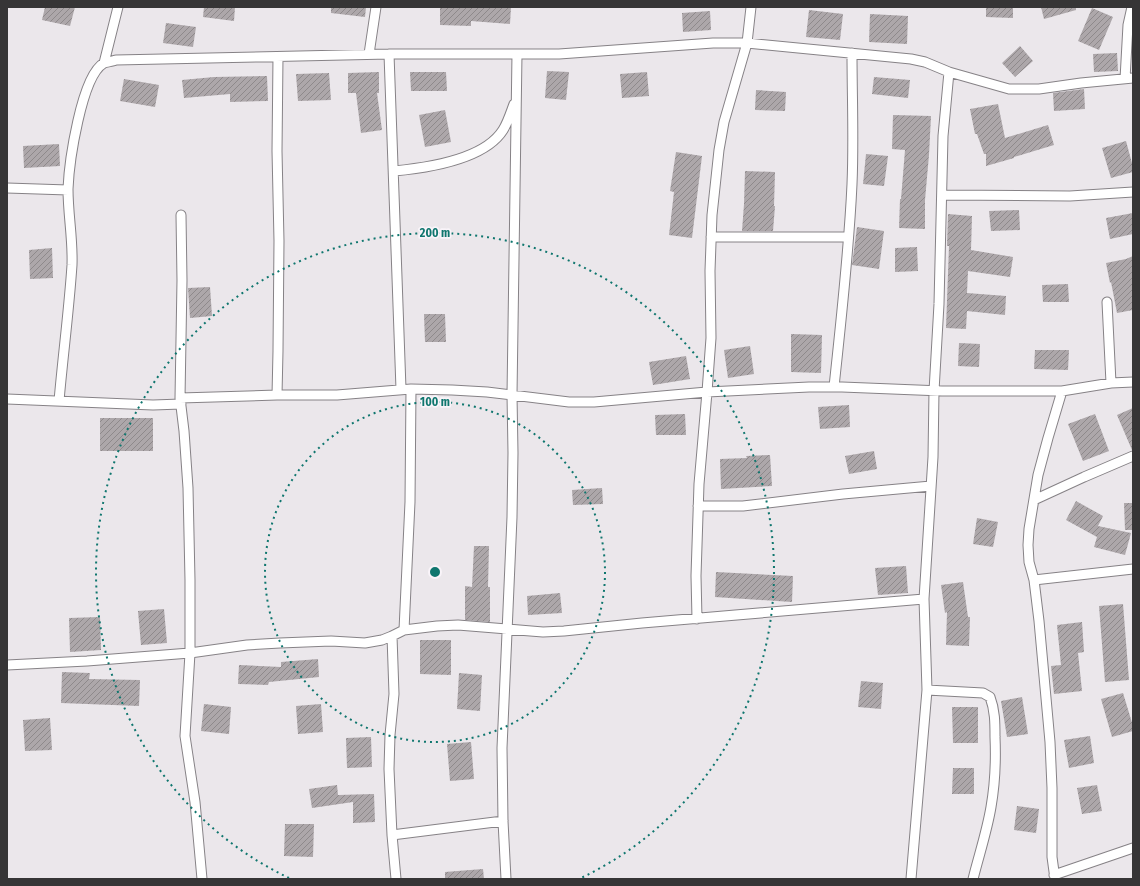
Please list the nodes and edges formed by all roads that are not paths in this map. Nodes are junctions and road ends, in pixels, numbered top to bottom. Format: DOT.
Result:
graph roads {
  1 [pos="118,7"];
  2 [pos="376,7"];
  3 [pos="751,7"];
  4 [pos="1132,7"];
  5 [pos="747,43"];
  6 [pos="852,53"];
  7 [pos="369,54"];
  8 [pos="388,54"];
  9 [pos="517,54"];
  10 [pos="278,56"];
  11 [pos="104,63"];
  12 [pos="949,72"];
  13 [pos="1129,78"];
  14 [pos="516,99"];
  15 [pos="394,171"];
  16 [pos="7,188"];
  17 [pos="68,190"];
  18 [pos="1133,192"];
  19 [pos="943,195"];
  20 [pos="181,215"];
  21 [pos="711,237"];
  22 [pos="848,238"];
  23 [pos="1108,302"];
  24 [pos="1133,382"];
  25 [pos="1112,383"];
  26 [pos="834,387"];
  27 [pos="401,389"];
  28 [pos="412,389"];
  29 [pos="934,391"];
  30 [pos="1062,391"];
  31 [pos="707,392"];
  32 [pos="277,394"];
  33 [pos="512,395"];
  34 [pos="7,400"];
  35 [pos="59,401"];
  36 [pos="181,401"];
  37 [pos="1133,456"];
  38 [pos="931,486"];
  39 [pos="1034,500"];
  40 [pos="698,506"];
  41 [pos="1133,569"];
  42 [pos="1034,580"];
  43 [pos="924,599"];
  44 [pos="697,619"];
  45 [pos="508,629"];
  46 [pos="404,630"];
  47 [pos="392,636"];
  48 [pos="190,653"];
  49 [pos="7,665"];
  50 [pos="927,690"];
  51 [pos="503,821"];
  52 [pos="392,835"];
  53 [pos="1133,848"];
  54 [pos="1055,877"];
  55 [pos="202,879"];
  56 [pos="396,879"];
  57 [pos="506,879"];
  58 [pos="911,879"];
  59 [pos="974,879"];
  1 -- 11 [label="street"];
  2 -- 7 [label="street"];
  3 -- 5 [label="street"];
  4 -- 13 [label="street"];
  5 -- 6 [label="street"];
  5 -- 9 [label="street"];
  5 -- 21 [label="street"];
  6 -- 12 [label="street"];
  6 -- 22 [label="street"];
  7 -- 8 [label="street"];
  7 -- 10 [label="street"];
  8 -- 9 [label="street"];
  8 -- 15 [label="street"];
  9 -- 14 [label="street"];
  10 -- 11 [label="street"];
  10 -- 32 [label="street"];
  11 -- 17 [label="street"];
  12 -- 13 [label="street"];
  12 -- 19 [label="street"];
  14 -- 15 [label="street"];
  14 -- 33 [label="street"];
  15 -- 27 [label="street"];
  16 -- 17 [label="street"];
  17 -- 35 [label="street"];
  18 -- 19 [label="street"];
  19 -- 29 [label="street"];
  20 -- 36 [label="street"];
  21 -- 22 [label="street"];
  21 -- 31 [label="street"];
  22 -- 26 [label="street"];
  23 -- 25 [label="street"];
  24 -- 25 [label="street"];
  25 -- 30 [label="street"];
  26 -- 29 [label="street"];
  26 -- 31 [label="street"];
  27 -- 28 [label="street"];
  27 -- 32 [label="street"];
  28 -- 33 [label="street"];
  28 -- 46 [label="street"];
  29 -- 30 [label="street"];
  29 -- 38 [label="street"];
  30 -- 39 [label="street"];
  31 -- 33 [label="street"];
  31 -- 40 [label="street"];
  32 -- 36 [label="street"];
  33 -- 45 [label="street"];
  34 -- 35 [label="street"];
  35 -- 36 [label="street"];
  36 -- 48 [label="street"];
  37 -- 39 [label="street"];
  38 -- 40 [label="street"];
  38 -- 43 [label="street"];
  39 -- 42 [label="street"];
  40 -- 44 [label="street"];
  41 -- 42 [label="street"];
  42 -- 54 [label="street"];
  43 -- 44 [label="street"];
  43 -- 50 [label="street"];
  44 -- 45 [label="street"];
  45 -- 46 [label="street"];
  45 -- 51 [label="street"];
  46 -- 47 [label="street"];
  47 -- 48 [label="street"];
  47 -- 52 [label="street"];
  48 -- 49 [label="street"];
  48 -- 55 [label="street"];
  50 -- 58 [label="street"];
  50 -- 59 [label="street"];
  51 -- 52 [label="street"];
  51 -- 57 [label="street"];
  52 -- 56 [label="street"];
  53 -- 54 [label="street"];
}
